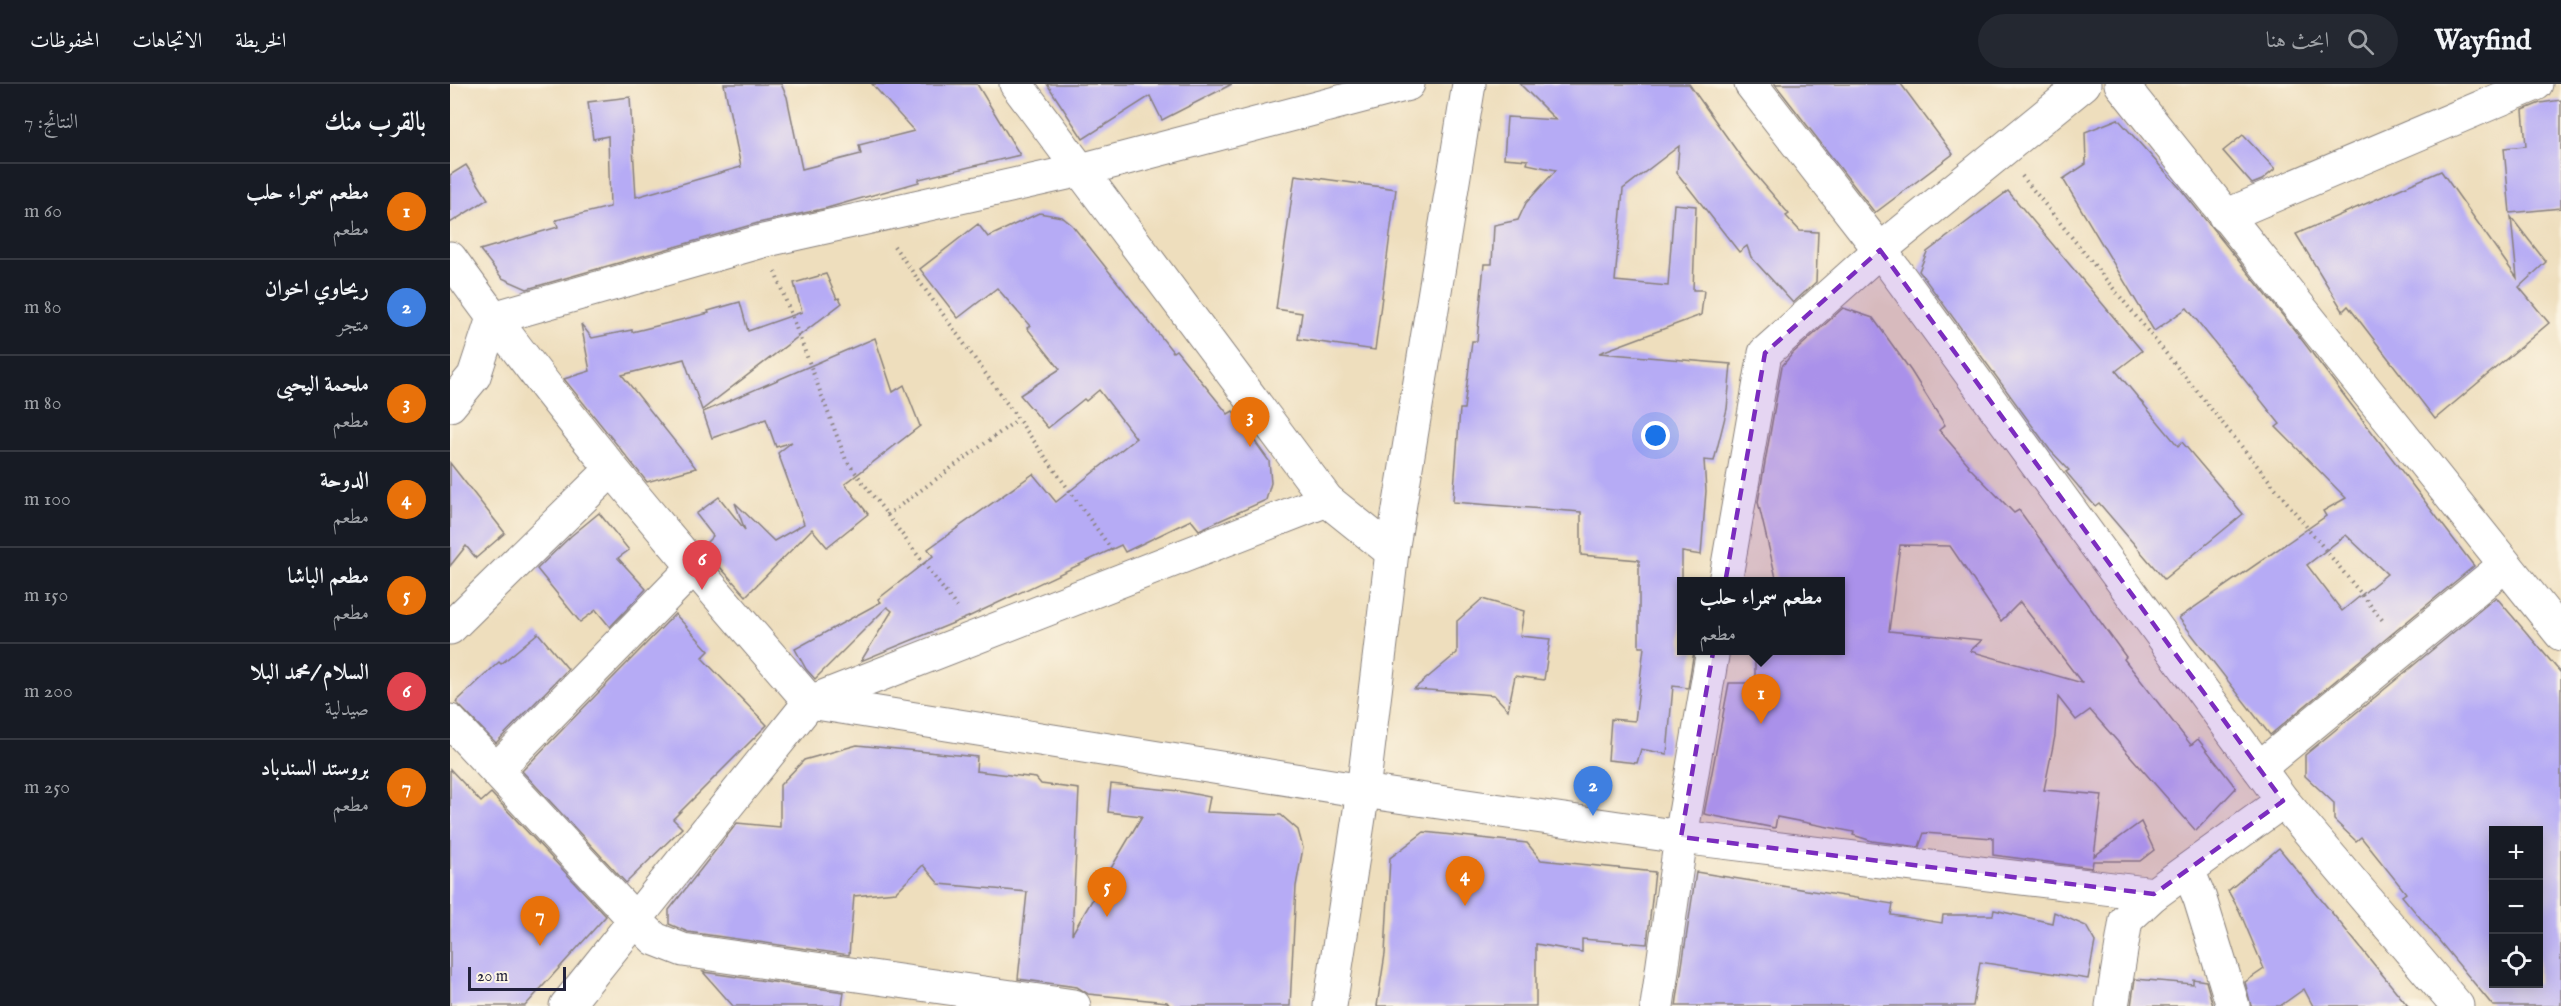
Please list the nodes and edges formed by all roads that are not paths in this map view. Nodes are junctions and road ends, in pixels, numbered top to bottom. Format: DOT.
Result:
graph roads {
  1 [pos="1016,84"];
  2 [pos="1408,84"];
  3 [pos="1469,84"];
  4 [pos="1750,84"];
  5 [pos="2084,84"];
  6 [pos="2121,84"];
  7 [pos="2536,84"];
  8 [pos="1081,170"];
  9 [pos="2225,216"];
  10 [pos="1880,250"];
  11 [pos="450,258"];
  12 [pos="493,318"];
  13 [pos="450,405"];
  14 [pos="611,470"];
  15 [pos="1328,500"];
  16 [pos="1392,552"];
  17 [pos="2505,565"];
  18 [pos="693,567"];
  19 [pos="1726,577"];
  20 [pos="450,628"];
  21 [pos="2561,634"];
  22 [pos="1712,655"];
  23 [pos="810,702"];
  24 [pos="450,721"];
  25 [pos="2259,768"];
  26 [pos="496,770"];
  27 [pos="1363,791"];
  28 [pos="2283,801"];
  29 [pos="1681,837"];
  30 [pos="2188,870"];
  31 [pos="2154,894"];
  32 [pos="636,921"];
  33 [pos="1009,1002"];
  34 [pos="566,1006"];
  35 [pos="1074,1006"];
  36 [pos="1330,1006"];
  37 [pos="1657,1006"];
  38 [pos="2112,1006"];
  39 [pos="2233,1006"];
  40 [pos="2457,1006"];
  1 -- 8 [label="street"];
  2 -- 8 [label="street"];
  3 -- 16 [label="street"];
  4 -- 10 [label="street"];
  5 -- 10 [label="street"];
  6 -- 9 [label="street"];
  7 -- 9 [label="street"];
  8 -- 12 [label="street"];
  8 -- 15 [label="street"];
  9 -- 17 [label="street"];
  10 -- 19 [label="street"];
  10 -- 25 [label="street"];
  11 -- 12 [label="street"];
  12 -- 13 [label="street"];
  12 -- 14 [label="street"];
  14 -- 18 [label="street"];
  14 -- 20 [label="street"];
  15 -- 16 [label="street"];
  15 -- 23 [label="street"];
  16 -- 27 [label="street"];
  17 -- 21 [label="street"];
  17 -- 25 [label="street"];
  18 -- 23 [label="street"];
  18 -- 26 [label="street"];
  22 -- 29 [label="street"];
  23 -- 27 [label="street"];
  23 -- 32 [label="street"];
  24 -- 26 [label="street"];
  25 -- 28 [label="street"];
  26 -- 32 [label="street"];
  27 -- 29 [label="street"];
  27 -- 36 [label="street"];
  28 -- 30 [label="street"];
  28 -- 40 [label="street"];
  29 -- 31 [label="street"];
  29 -- 37 [label="street"];
  30 -- 31 [label="street"];
  30 -- 39 [label="street"];
  31 -- 38 [label="street"];
  32 -- 33 [label="street"];
  32 -- 34 [label="street"];
  33 -- 35 [label="street"];
}
